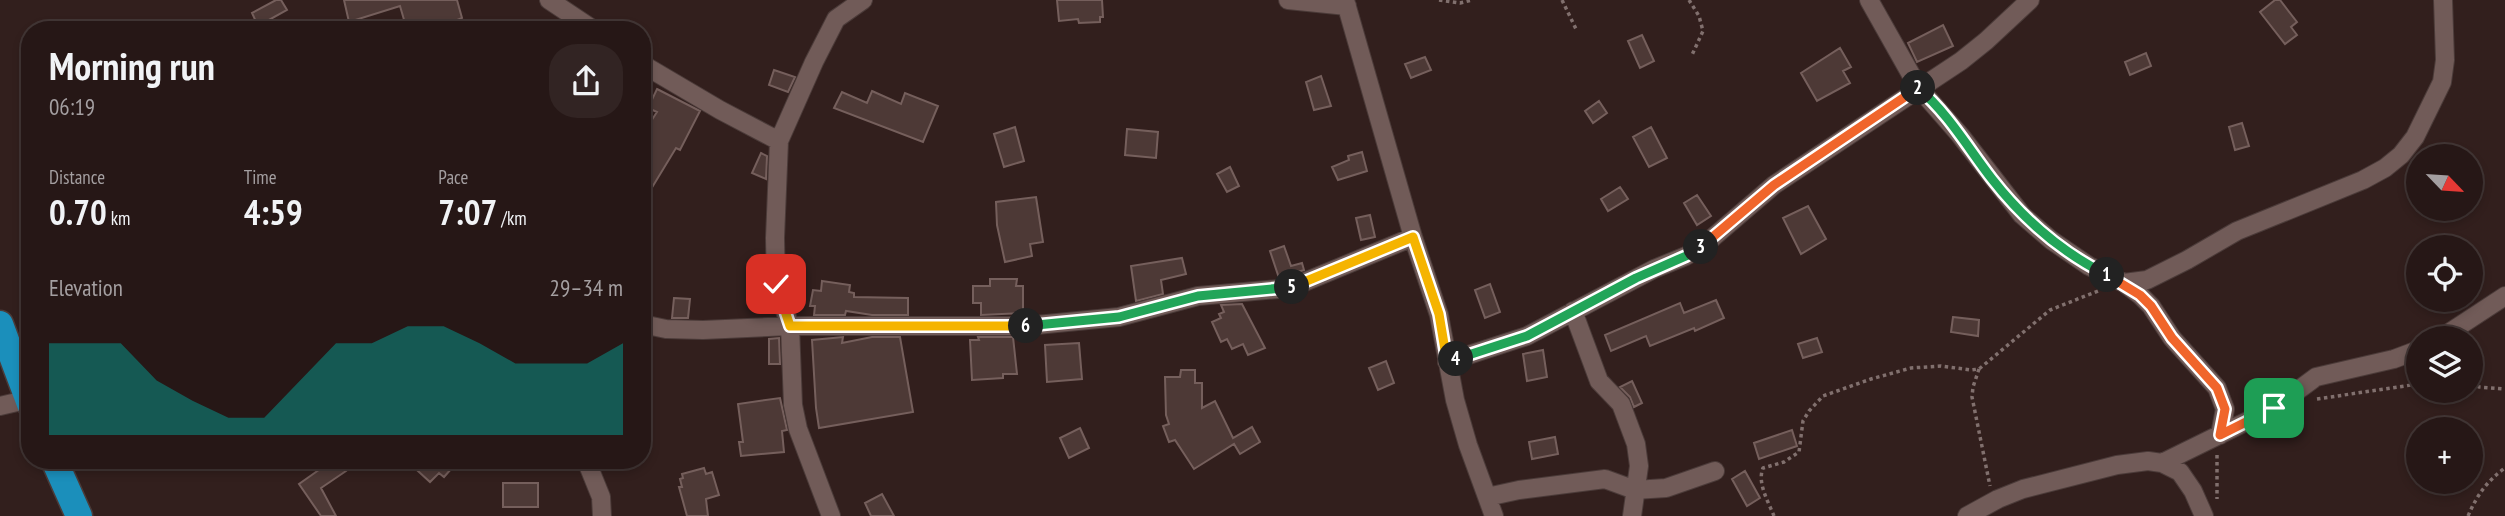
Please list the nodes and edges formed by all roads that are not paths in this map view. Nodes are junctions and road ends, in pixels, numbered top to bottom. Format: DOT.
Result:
graph roads {
  1 [pos="549,0"];
  2 [pos="863,0"];
  3 [pos="1288,0"];
  4 [pos="1869,0"];
  5 [pos="2031,0"];
  6 [pos="2443,0"];
  7 [pos="1346,3"];
  8 [pos="580,21"];
  9 [pos="651,69"];
  10 [pos="1918,87"];
  11 [pos="779,141"];
  12 [pos="1413,237"];
  13 [pos="2124,283"];
  14 [pos="2505,296"];
  15 [pos="1573,311"];
  16 [pos="0,324"];
  17 [pos="651,326"];
  18 [pos="790,326"];
  19 [pos="2459,326"];
  20 [pos="2406,354"];
  21 [pos="1447,362"];
  22 [pos="21,380"];
  23 [pos="21,403"];
  24 [pos="0,407"];
  25 [pos="2220,435"];
  26 [pos="2162,463"];
  27 [pos="58,469"];
  28 [pos="590,469"];
  29 [pos="1715,471"];
  30 [pos="1635,490"];
  31 [pos="1487,497"];
  32 [pos="2211,512"];
  33 [pos="79,516"];
  34 [pos="602,516"];
  35 [pos="831,516"];
  36 [pos="1494,516"];
  37 [pos="1632,516"];
  38 [pos="1967,516"];
  1 -- 8 [label="street"];
  2 -- 11 [label="street"];
  3 -- 7 [label="street"];
  4 -- 10 [label="street"];
  5 -- 10 [label="street"];
  6 -- 13 [label="street"];
  7 -- 12 [label="street"];
  9 -- 11 [label="street"];
  10 -- 13 [label="street"];
  10 -- 15 [label="street"];
  11 -- 18 [label="street"];
  12 -- 18 [label="street"];
  12 -- 21 [label="street"];
  13 -- 25 [label="street"];
  14 -- 19 [label="street"];
  15 -- 21 [label="street"];
  15 -- 30 [label="street"];
  16 -- 22 [label="highway"];
  17 -- 18 [label="street"];
  18 -- 35 [label="street"];
  20 -- 25 [label="street"];
  21 -- 31 [label="street"];
  23 -- 24 [label="street"];
  25 -- 26 [label="street"];
  26 -- 32 [label="street"];
  26 -- 38 [label="street"];
  27 -- 33 [label="highway"];
  28 -- 34 [label="street"];
  29 -- 30 [label="street"];
  30 -- 31 [label="street"];
  30 -- 37 [label="street"];
  31 -- 36 [label="street"];
}
